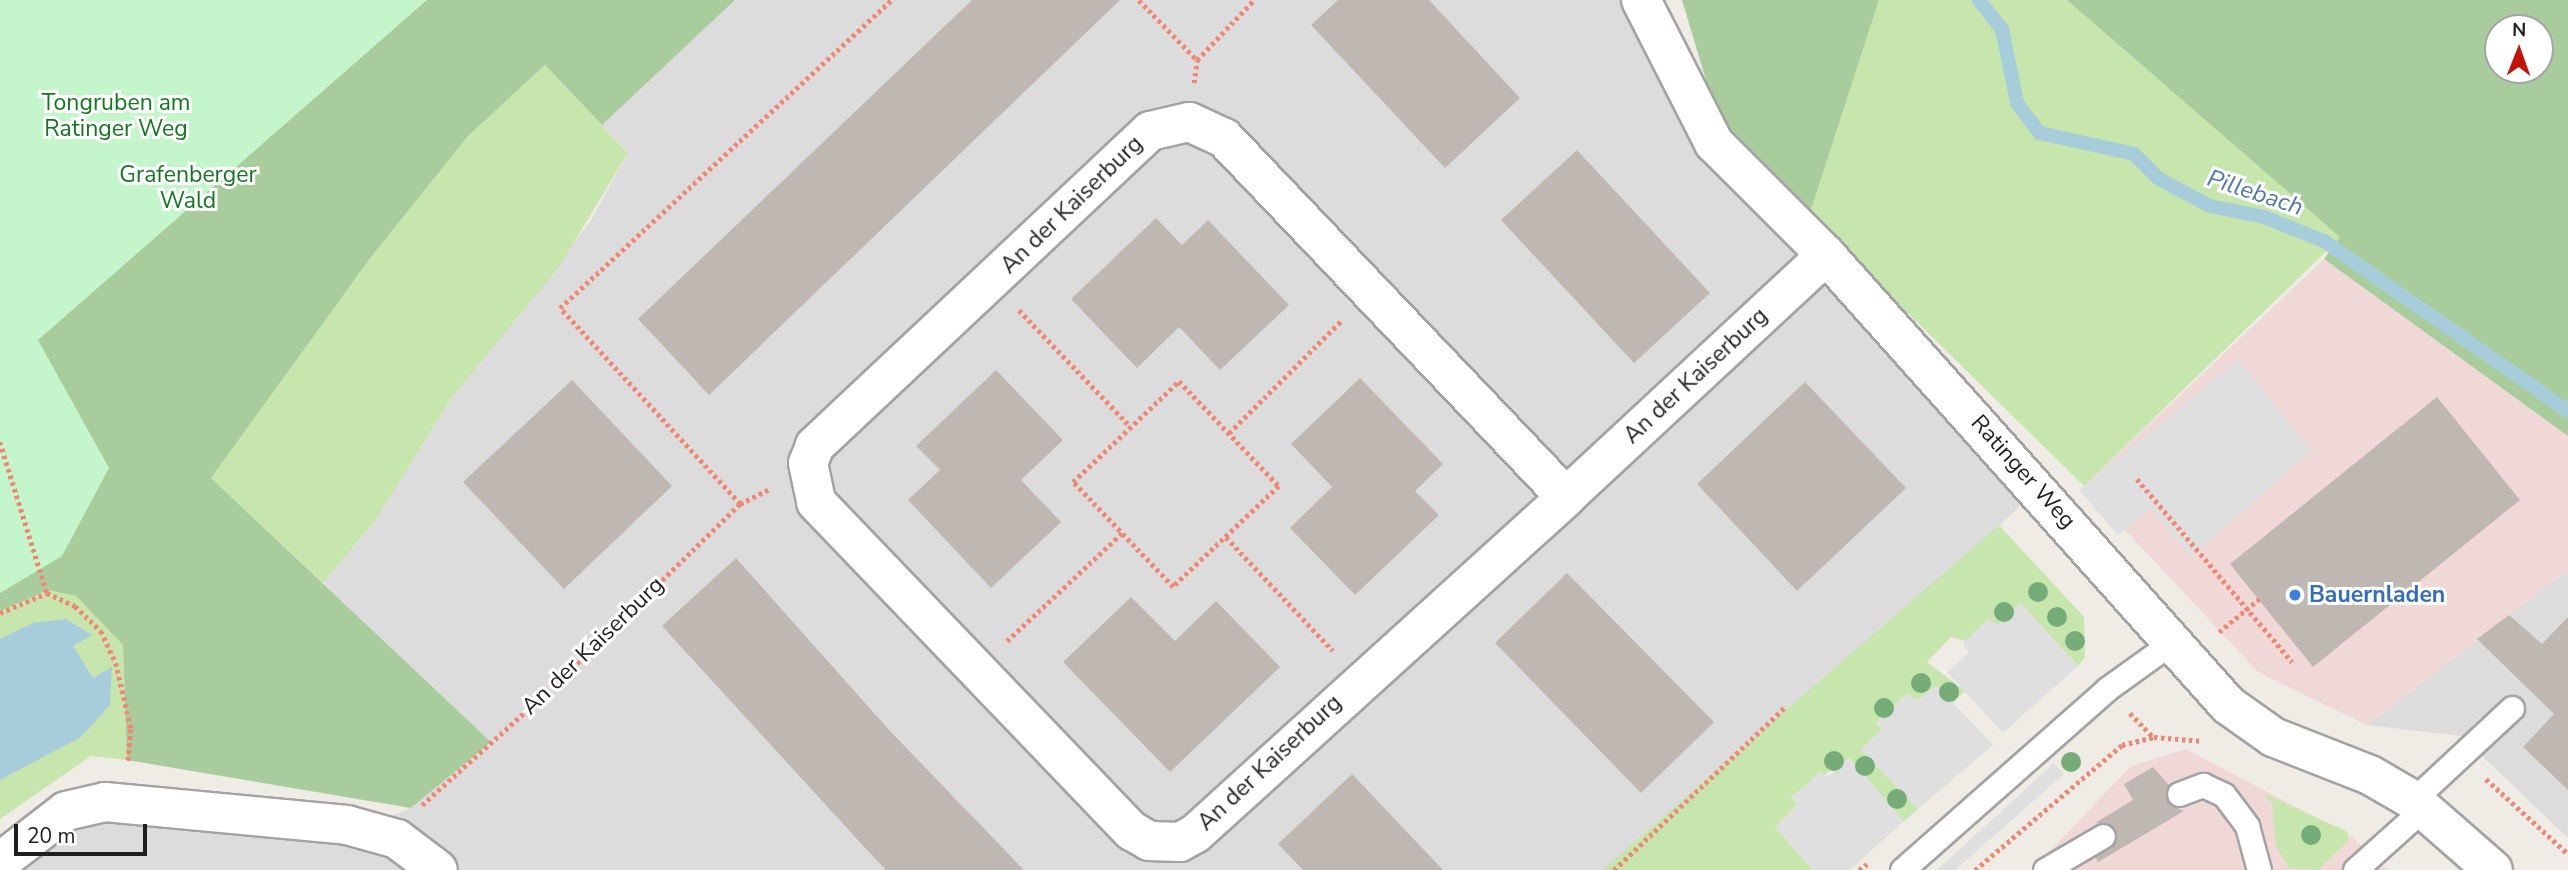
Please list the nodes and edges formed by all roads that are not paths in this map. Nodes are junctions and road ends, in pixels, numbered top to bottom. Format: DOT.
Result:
graph roads {
  1 [pos="1648,5"];
  2 [pos="1826,255"];
  3 [pos="1566,497"];
  4 [pos="2171,643"];
  5 [pos="2512,708"];
  6 [pos="2179,794"];
  7 [pos="2418,804"];
  8 [pos="2103,836"];
  9 [pos="0,862"];
  10 [pos="2488,867"];
  11 [pos="438,870"];
  12 [pos="1902,870"];
  13 [pos="2045,870"];
  14 [pos="2259,870"];
  15 [pos="2356,870"];
  1 -- 2 [label="street, Ratinger Weg"];
  2 -- 3 [label="street, An der Kaiserburg"];
  2 -- 4 [label="street, Ratinger Weg"];
  3 -- 3 [label="street, An der Kaiserburg"];
  4 -- 7 [label="street, Ratinger Weg"];
  4 -- 12 [label="lane"];
  5 -- 7 [label="lane"];
  6 -- 14 [label="lane"];
  7 -- 10 [label="street, Ratinger Weg"];
  7 -- 15 [label="lane"];
  8 -- 13 [label="lane"];
  9 -- 11 [label="street"];
}
